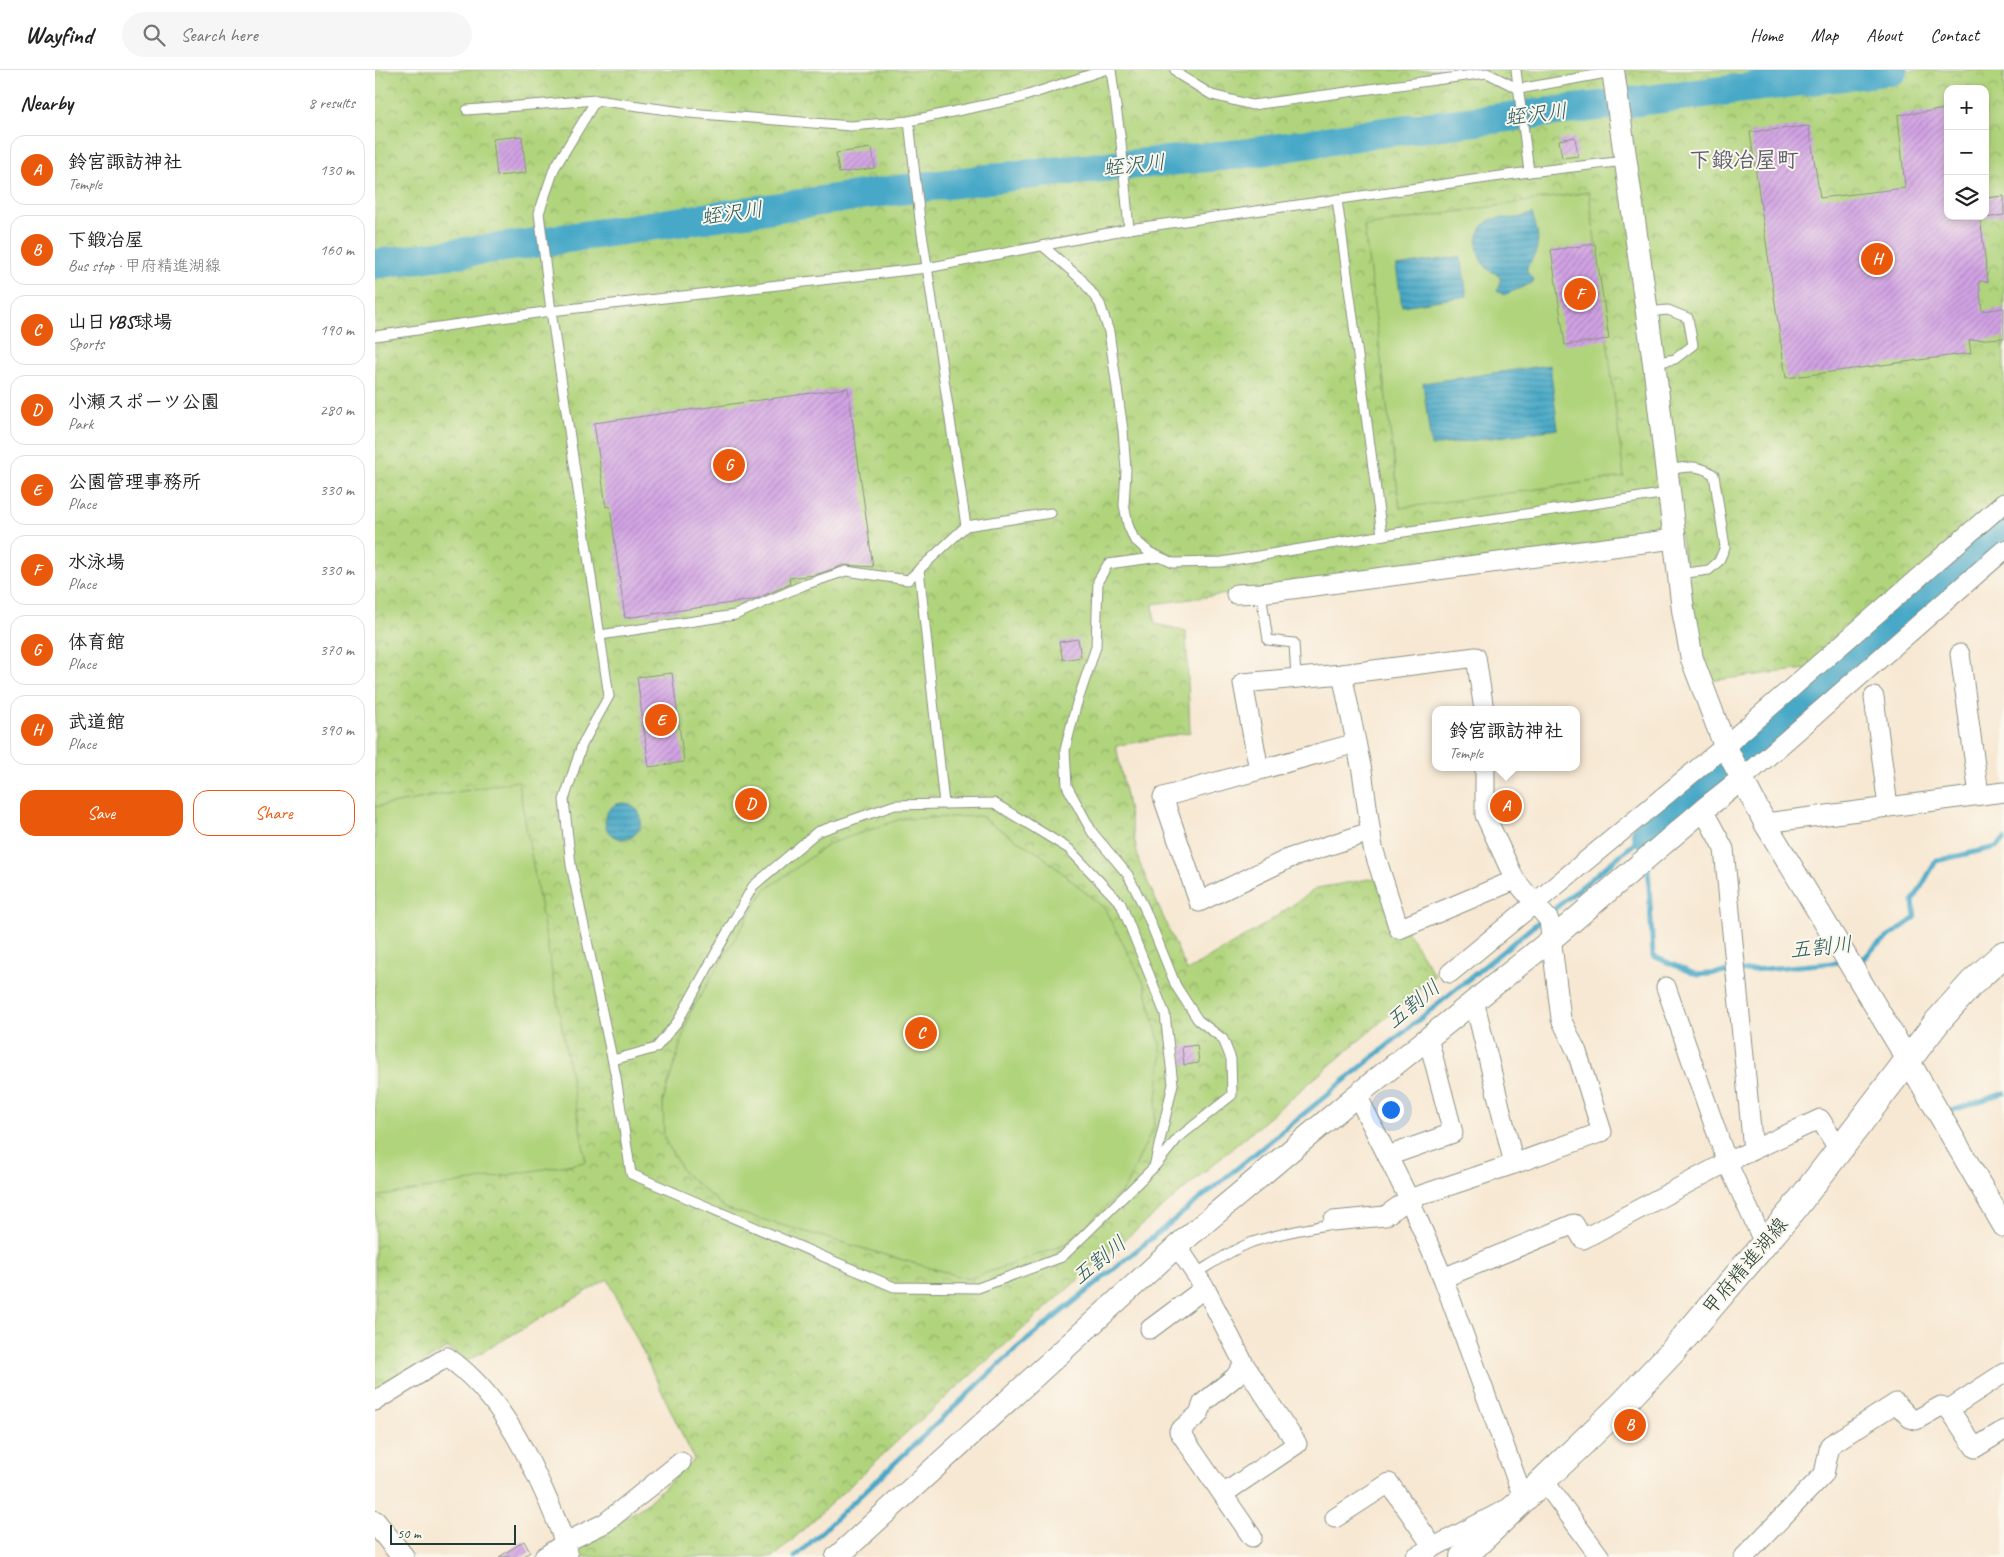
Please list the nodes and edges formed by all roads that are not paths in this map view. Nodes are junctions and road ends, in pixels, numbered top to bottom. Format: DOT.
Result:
graph roads {
  1 [pos="1104,70"];
  2 [pos="1111,70"];
  3 [pos="1175,70"];
  4 [pos="1516,70"];
  5 [pos="1617,74"];
  6 [pos="1519,89"];
  7 [pos="597,100"];
  8 [pos="467,110"];
  9 [pos="909,121"];
  10 [pos="1626,161"];
  11 [pos="1529,172"];
  12 [pos="1337,199"];
  13 [pos="1129,229"];
  14 [pos="1043,246"];
  15 [pos="927,268"];
  16 [pos="551,311"];
  17 [pos="1647,312"];
  18 [pos="375,336"];
  19 [pos="1654,363"];
  20 [pos="1667,470"];
  21 [pos="1668,493"];
  22 [pos="1051,513"];
  23 [pos="2000,514"];
  24 [pos="966,526"];
  25 [pos="1382,535"];
  26 [pos="1674,539"];
  27 [pos="2004,550"];
  28 [pos="1160,557"];
  29 [pos="919,569"];
  30 [pos="1679,574"];
  31 [pos="1261,593"];
  32 [pos="1236,594"];
  33 [pos="600,635"];
  34 [pos="1960,654"];
  35 [pos="1342,674"];
  36 [pos="1296,678"];
  37 [pos="1874,697"];
  38 [pos="1483,706"];
  39 [pos="1356,743"];
  40 [pos="1726,748"];
  41 [pos="1259,770"];
  42 [pos="1485,771"];
  43 [pos="1740,775"];
  44 [pos="2004,792"];
  45 [pos="1979,795"];
  46 [pos="944,804"];
  47 [pos="1888,807"];
  48 [pos="1703,810"];
  49 [pos="1765,823"];
  50 [pos="1370,832"];
  51 [pos="1515,880"];
  52 [pos="1544,917"];
  53 [pos="2004,954"];
  54 [pos="1451,973"];
  55 [pos="1666,987"];
  56 [pos="1473,1000"];
  57 [pos="1428,1038"];
  58 [pos="613,1060"];
  59 [pos="1908,1060"];
  60 [pos="1357,1095"];
  61 [pos="1753,1150"];
  62 [pos="1839,1150"];
  63 [pos="1387,1156"];
  64 [pos="1727,1162"];
  65 [pos="1514,1164"];
  66 [pos="1154,1167"];
  67 [pos="1409,1199"];
  68 [pos="1333,1221"];
  69 [pos="2004,1226"];
  70 [pos="1764,1244"];
  71 [pos="1177,1246"];
  72 [pos="1443,1278"];
  73 [pos="1200,1281"];
  74 [pos="1150,1329"];
  75 [pos="1243,1364"];
  76 [pos="2004,1373"];
  77 [pos="375,1401"];
  78 [pos="1949,1408"];
  79 [pos="2004,1430"];
  80 [pos="681,1462"];
  81 [pos="1544,1481"];
  82 [pos="1223,1494"];
  83 [pos="1524,1500"];
  84 [pos="1335,1518"];
  85 [pos="375,1522"];
  86 [pos="1252,1538"];
  87 [pos="1433,1547"];
  88 [pos="567,1550"];
  89 [pos="403,1557"];
  90 [pos="543,1557"];
  91 [pos="837,1557"];
  92 [pos="1415,1557"];
  93 [pos="1463,1557"];
  94 [pos="1600,1557"];
  95 [pos="1744,1557"];
  1 -- 9 [label="lane"];
  2 -- 13 [label="lane"];
  3 -- 6 [label="lane"];
  4 -- 6 [label="lane"];
  5 -- 6 [label="lane"];
  5 -- 10 [label="street"];
  6 -- 11 [label="lane"];
  7 -- 8 [label="lane"];
  7 -- 9 [label="lane"];
  7 -- 16 [label="lane"];
  9 -- 15 [label="lane"];
  10 -- 11 [label="lane"];
  10 -- 17 [label="street"];
  11 -- 12 [label="lane"];
  12 -- 13 [label="lane"];
  12 -- 25 [label="lane"];
  13 -- 14 [label="lane"];
  14 -- 15 [label="lane"];
  14 -- 28 [label="lane"];
  15 -- 16 [label="lane"];
  15 -- 24 [label="lane"];
  16 -- 18 [label="lane"];
  16 -- 33 [label="lane"];
  17 -- 19 [label="street"];
  17 -- 19 [label="lane"];
  19 -- 20 [label="street"];
  20 -- 21 [label="street"];
  20 -- 30 [label="lane"];
  21 -- 25 [label="lane"];
  21 -- 26 [label="street"];
  22 -- 24 [label="lane"];
  23 -- 40 [label="street"];
  24 -- 29 [label="lane"];
  25 -- 28 [label="lane"];
  26 -- 30 [label="street"];
  26 -- 31 [label="street"];
  27 -- 43 [label="street"];
  28 -- 66 [label="lane"];
  29 -- 33 [label="lane"];
  29 -- 46 [label="lane"];
  30 -- 40 [label="street"];
  31 -- 32 [label="street"];
  31 -- 36 [label="lane"];
  33 -- 58 [label="lane"];
  34 -- 45 [label="street"];
  35 -- 36 [label="street"];
  35 -- 38 [label="street"];
  35 -- 39 [label="street"];
  36 -- 41 [label="street"];
  37 -- 47 [label="street"];
  39 -- 41 [label="street"];
  39 -- 50 [label="street"];
  40 -- 43 [label="street"];
  40 -- 52 [label="street"];
  41 -- 50 [label="street"];
  42 -- 51 [label="street"];
  43 -- 48 [label="street"];
  43 -- 49 [label="street"];
  44 -- 45 [label="street"];
  45 -- 47 [label="street"];
  46 -- 58 [label="lane"];
  46 -- 66 [label="lane"];
  47 -- 49 [label="street"];
  48 -- 52 [label="street"];
  48 -- 61 [label="street"];
  49 -- 59 [label="street"];
  50 -- 51 [label="street"];
  51 -- 52 [label="street"];
  52 -- 54 [label="street"];
  52 -- 56 [label="street"];
  52 -- 65 [label="street"];
  53 -- 59 [label="main road, 甲府精進湖線"];
  55 -- 64 [label="street"];
  56 -- 57 [label="street"];
  56 -- 65 [label="street"];
  57 -- 60 [label="street"];
  57 -- 63 [label="street"];
  58 -- 66 [label="lane"];
  59 -- 62 [label="main road, 甲府精進湖線"];
  59 -- 69 [label="street"];
  60 -- 63 [label="street"];
  60 -- 71 [label="street"];
  61 -- 62 [label="street"];
  61 -- 64 [label="street"];
  62 -- 70 [label="main road, 甲府精進湖線"];
  63 -- 67 [label="street"];
  64 -- 70 [label="street"];
  64 -- 72 [label="street"];
  65 -- 67 [label="street"];
  67 -- 68 [label="street"];
  67 -- 72 [label="street"];
  68 -- 73 [label="lane"];
  70 -- 81 [label="main road, 甲府精進湖線"];
  71 -- 73 [label="street"];
  71 -- 91 [label="street"];
  72 -- 83 [label="street"];
  73 -- 74 [label="street"];
  73 -- 75 [label="street"];
  75 -- 82 [label="street"];
  75 -- 82 [label="street"];
  76 -- 78 [label="street"];
  77 -- 88 [label="street"];
  78 -- 79 [label="street"];
  78 -- 95 [label="street"];
  80 -- 88 [label="street"];
  81 -- 83 [label="main road, 甲府精進湖線"];
  81 -- 94 [label="street"];
  82 -- 86 [label="street"];
  83 -- 87 [label="street"];
  83 -- 93 [label="main road, 甲府精進湖線"];
  84 -- 87 [label="street"];
  85 -- 89 [label="street"];
  87 -- 92 [label="street"];
  88 -- 90 [label="street"];
}
